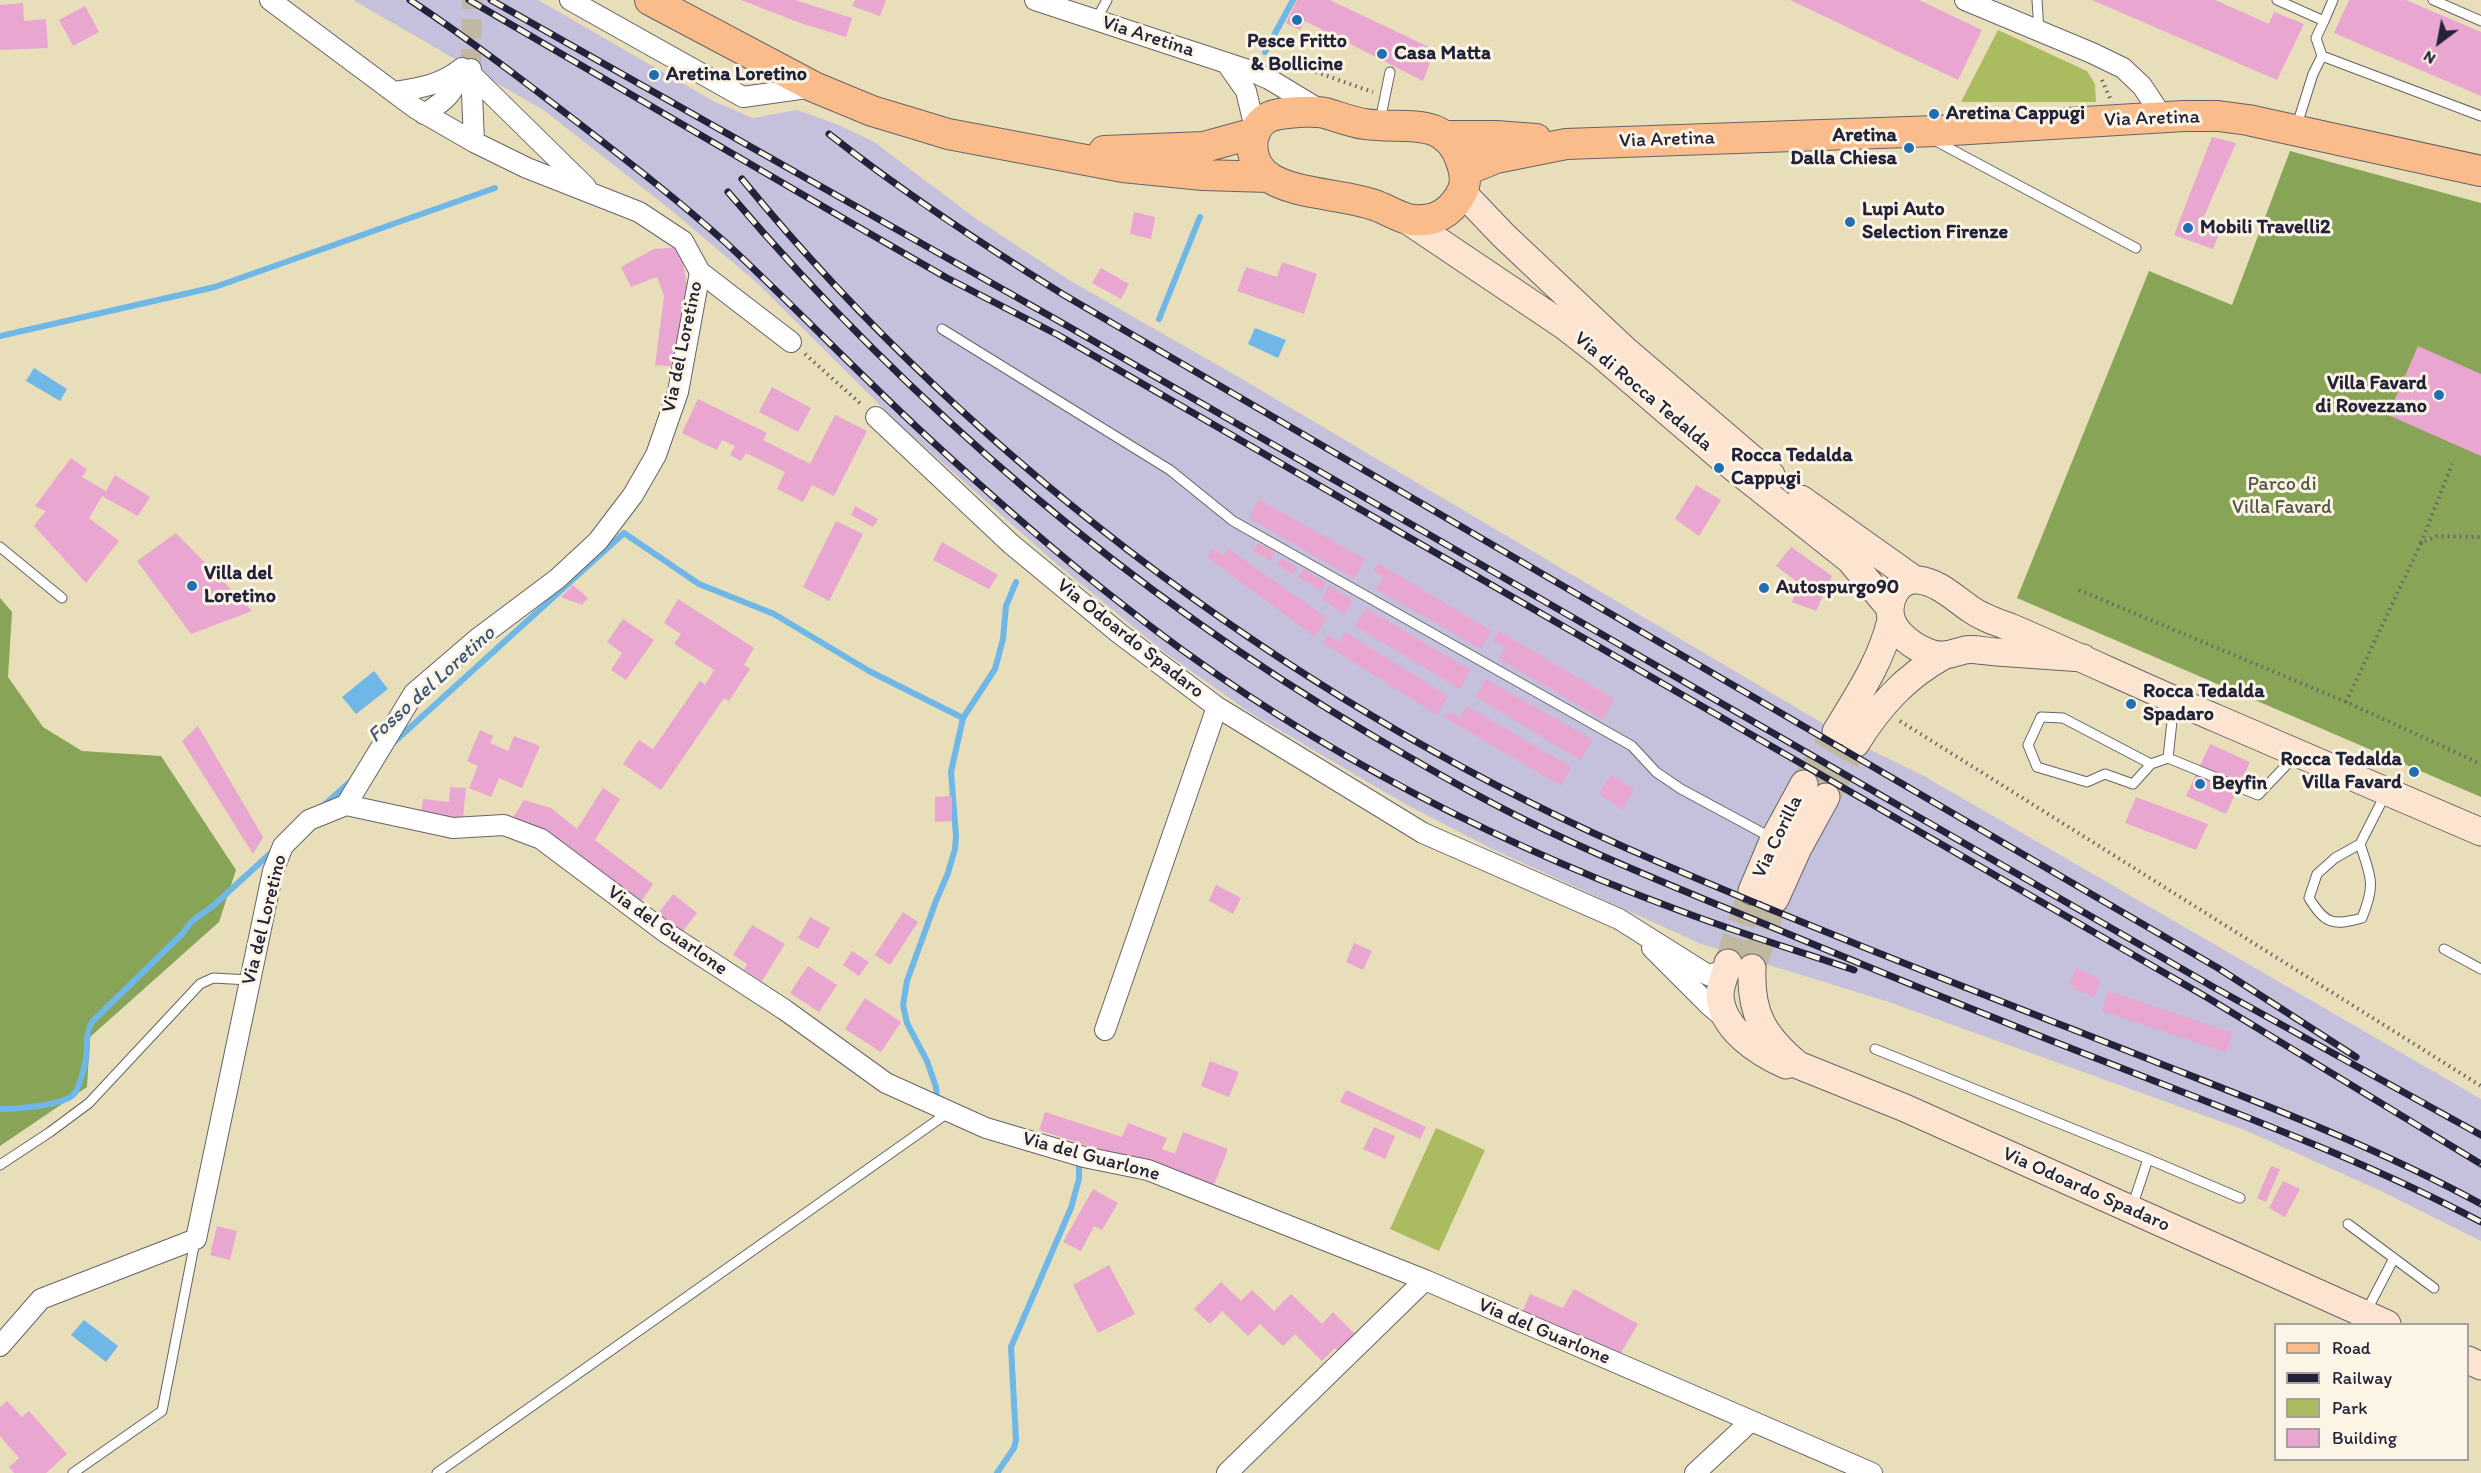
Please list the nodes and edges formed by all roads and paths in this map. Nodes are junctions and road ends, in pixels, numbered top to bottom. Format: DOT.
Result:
graph roads {
  1 [pos="270,0"];
  2 [pos="570,0"];
  3 [pos="650,0"];
  4 [pos="1035,0"];
  5 [pos="1107,0"];
  6 [pos="1965,0"];
  7 [pos="2037,0"];
  8 [pos="2277,0"];
  9 [pos="2333,0"];
  10 [pos="2433,0"];
  11 [pos="1096,20"];
  12 [pos="2324,21"];
  13 [pos="2481,21"];
  14 [pos="2039,31"];
  15 [pos="2322,56"];
  16 [pos="1271,57"];
  17 [pos="1227,63"];
  18 [pos="468,70"];
  19 [pos="1390,72"];
  20 [pos="2101,77"];
  21 [pos="814,87"];
  22 [pos="394,92"];
  23 [pos="1386,96"];
  24 [pos="2104,104"];
  25 [pos="1323,112"];
  26 [pos="424,114"];
  27 [pos="2162,116"];
  28 [pos="2481,116"];
  29 [pos="1379,126"];
  30 [pos="1257,130"];
  31 [pos="2295,130"];
  32 [pos="1920,132"];
  33 [pos="1444,136"];
  34 [pos="474,142"];
  35 [pos="1566,144"];
  36 [pos="1065,155"];
  37 [pos="2481,171"];
  38 [pos="1269,177"];
  39 [pos="1463,181"];
  40 [pos="594,195"];
  41 [pos="1407,220"];
  42 [pos="2136,248"];
  43 [pos="700,272"];
  44 [pos="942,329"];
  45 [pos="791,342"];
  46 [pos="876,417"];
  47 [pos="2452,464"];
  48 [pos="2481,537"];
  49 [pos="2421,543"];
  50 [pos="0,548"];
  51 [pos="1916,580"];
  52 [pos="2079,590"];
  53 [pos="62,598"];
  54 [pos="1970,609"];
  55 [pos="1890,614"];
  56 [pos="1954,653"];
  57 [pos="2083,658"];
  58 [pos="2174,700"];
  59 [pos="2346,702"];
  60 [pos="1217,706"];
  61 [pos="1878,709"];
  62 [pos="2297,754"];
  63 [pos="2168,758"];
  64 [pos="2151,764"];
  65 [pos="2481,764"];
  66 [pos="2387,791"];
  67 [pos="346,805"];
  68 [pos="2481,832"];
  69 [pos="1774,839"];
  70 [pos="2360,844"];
  71 [pos="1619,919"];
  72 [pos="2444,949"];
  73 [pos="1740,965"];
  74 [pos="2481,969"];
  75 [pos="250,980"];
  76 [pos="1754,1007"];
  77 [pos="1730,1022"];
  78 [pos="1105,1030"];
  79 [pos="1875,1049"];
  80 [pos="1814,1072"];
  81 [pos="2481,1086"];
  82 [pos="950,1112"];
  83 [pos="2148,1159"];
  84 [pos="0,1165"];
  85 [pos="2240,1198"];
  86 [pos="2131,1209"];
  87 [pos="2348,1224"];
  88 [pos="195,1239"];
  89 [pos="2394,1258"];
  90 [pos="1425,1280"];
  91 [pos="2434,1288"];
  92 [pos="2376,1319"];
  93 [pos="0,1346"];
  94 [pos="1751,1421"];
  95 [pos="73,1473"];
  96 [pos="437,1473"];
  97 [pos="1227,1473"];
  98 [pos="1695,1473"];
  99 [pos="1872,1473"];
  1 -- 22 [label="street, Via del Loretino"];
  2 -- 21 [label="street"];
  3 -- 21 [label="main road"];
  4 -- 11 [label="street, Via Aretina"];
  5 -- 11 [label="lane"];
  6 -- 14 [label="street"];
  7 -- 14 [label="lane"];
  8 -- 12 [label="lane"];
  9 -- 12 [label="lane"];
  10 -- 13 [label="lane"];
  11 -- 17 [label="street, Via Aretina"];
  12 -- 15 [label="lane"];
  14 -- 27 [label="street"];
  15 -- 28 [label="lane"];
  15 -- 31 [label="lane"];
  16 -- 23 [label="path"];
  17 -- 25 [label="street, Via Aretina"];
  17 -- 30 [label="street"];
  18 -- 22 [label="street"];
  18 -- 26 [label="street"];
  18 -- 34 [label="street"];
  18 -- 40 [label="street, Via del Loretino"];
  19 -- 23 [label="lane"];
  20 -- 24 [label="path"];
  21 -- 36 [label="main road"];
  22 -- 26 [label="street, Via del Loretino"];
  23 -- 29 [label="lane"];
  25 -- 29 [label="main road, Via Aretina"];
  25 -- 30 [label="main road, Via Aretina"];
  26 -- 34 [label="street, Via del Loretino"];
  27 -- 31 [label="main road, Via Aretina"];
  27 -- 32 [label="main road, Via Aretina"];
  29 -- 33 [label="main road, Via Aretina"];
  30 -- 36 [label="main road, Via Aretina"];
  30 -- 38 [label="main road"];
  31 -- 37 [label="main road, Via Aretina"];
  32 -- 35 [label="main road, Via Aretina"];
  32 -- 42 [label="lane"];
  33 -- 35 [label="main road, Via Aretina"];
  33 -- 39 [label="main road"];
  34 -- 40 [label="street, Via del Loretino"];
  35 -- 39 [label="main road, Via Aretina"];
  36 -- 38 [label="main road"];
  38 -- 41 [label="main road"];
  39 -- 41 [label="main road"];
  39 -- 51 [label="street, Via di Rocca Tedalda"];
  40 -- 43 [label="street, Via del Loretino"];
  41 -- 55 [label="street, Via di Rocca Tedalda"];
  43 -- 45 [label="street"];
  43 -- 67 [label="street, Via del Loretino"];
  44 -- 69 [label="lane"];
  45 -- 46 [label="path"];
  46 -- 60 [label="street, Via Odoardo Spadaro"];
  47 -- 49 [label="path"];
  48 -- 49 [label="path"];
  49 -- 59 [label="path"];
  50 -- 53 [label="lane"];
  51 -- 54 [label="street, Via di Rocca Tedalda"];
  51 -- 55 [label="street"];
  52 -- 59 [label="path"];
  54 -- 56 [label="street"];
  54 -- 57 [label="street, Via di Rocca Tedalda"];
  55 -- 56 [label="street, Via di Rocca Tedalda"];
  55 -- 61 [label="street"];
  56 -- 57 [label="street, Via di Rocca Tedalda"];
  56 -- 61 [label="street"];
  57 -- 58 [label="street, Via di Rocca Tedalda"];
  58 -- 62 [label="street, Via di Rocca Tedalda"];
  58 -- 63 [label="lane"];
  59 -- 65 [label="path"];
  60 -- 71 [label="street, Via Odoardo Spadaro"];
  60 -- 78 [label="street"];
  61 -- 81 [label="path"];
  62 -- 63 [label="lane"];
  62 -- 66 [label="street, Via di Rocca Tedalda"];
  63 -- 64 [label="lane"];
  64 -- 64 [label="lane"];
  66 -- 68 [label="street, Via di Rocca Tedalda"];
  66 -- 70 [label="lane"];
  67 -- 75 [label="street, Via del Loretino"];
  67 -- 82 [label="street, Via del Guarlone"];
  69 -- 69 [label="street, Via Corilla"];
  70 -- 70 [label="lane"];
  71 -- 73 [label="street, Via Odoardo Spadaro"];
  71 -- 77 [label="street, Via Odoardo Spadaro"];
  72 -- 74 [label="lane"];
  73 -- 76 [label="street"];
  73 -- 77 [label="street"];
  75 -- 84 [label="lane"];
  75 -- 88 [label="street, Via del Loretino"];
  76 -- 77 [label="street"];
  76 -- 80 [label="street, Via Odoardo Spadaro"];
  77 -- 80 [label="street"];
  79 -- 83 [label="lane"];
  80 -- 86 [label="street, Via Odoardo Spadaro"];
  82 -- 90 [label="street, Via del Guarlone"];
  82 -- 96 [label="lane"];
  83 -- 85 [label="lane"];
  83 -- 86 [label="lane"];
  86 -- 92 [label="street, Via Odoardo Spadaro"];
  87 -- 89 [label="lane"];
  88 -- 93 [label="street"];
  88 -- 95 [label="lane"];
  89 -- 91 [label="lane"];
  89 -- 92 [label="lane"];
  90 -- 94 [label="street, Via del Guarlone"];
  90 -- 97 [label="street"];
  94 -- 98 [label="street"];
  94 -- 99 [label="street, Via del Guarlone"];
}
